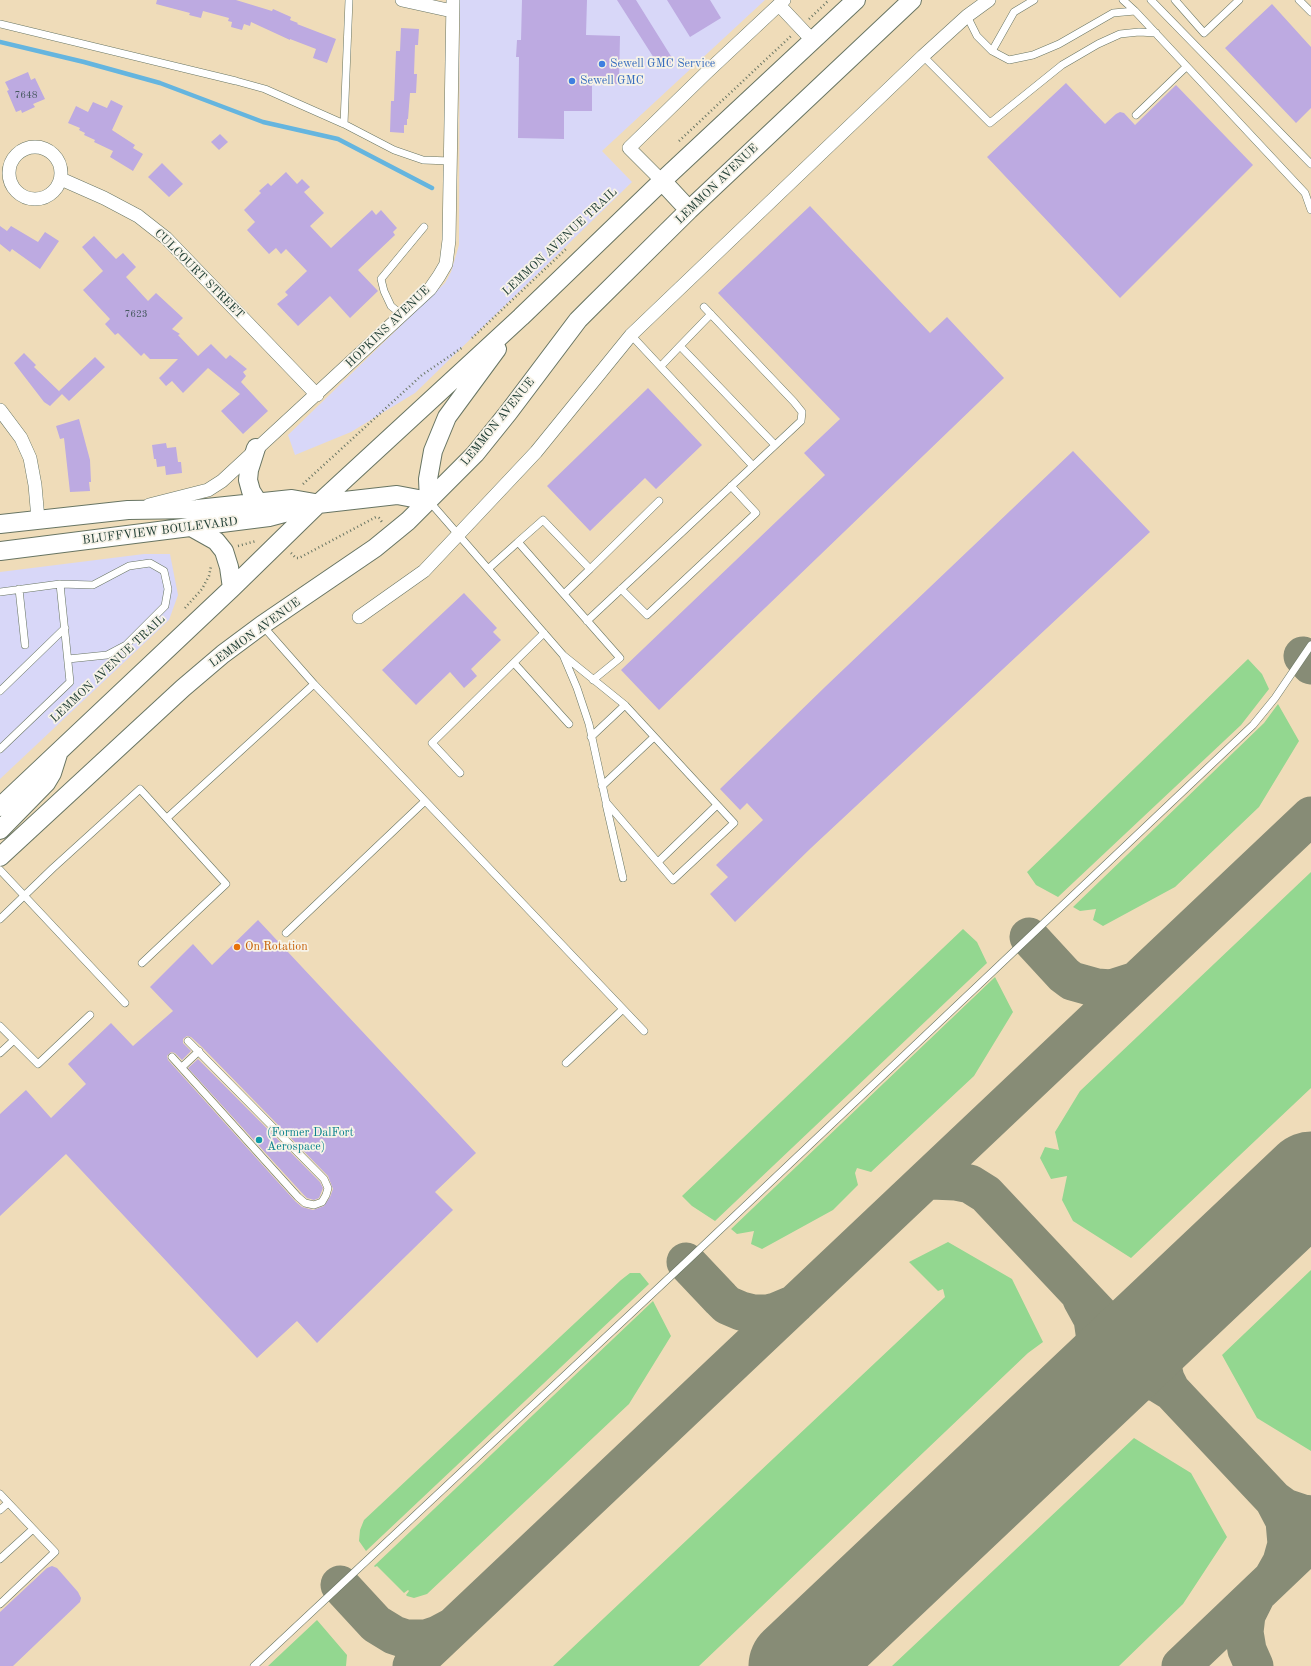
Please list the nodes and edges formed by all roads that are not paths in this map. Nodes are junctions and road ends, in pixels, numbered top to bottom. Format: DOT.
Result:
graph roads {
  1 [pos="349,0"];
  2 [pos="402,0"];
  3 [pos="856,0"];
  4 [pos="912,0"];
  5 [pos="989,0"];
  6 [pos="1034,0"];
  7 [pos="1124,0"];
  8 [pos="1151,0"];
  9 [pos="1175,0"];
  10 [pos="1239,0"];
  11 [pos="1299,0"];
  12 [pos="782,2"];
  13 [pos="453,6"];
  14 [pos="1135,11"];
  15 [pos="1311,12"];
  16 [pos="967,16"];
  17 [pos="0,24"];
  18 [pos="1156,33"];
  19 [pos="813,41"];
  20 [pos="992,51"];
  21 [pos="923,56"];
  22 [pos="1186,67"];
  23 [pos="1136,115"];
  24 [pos="344,124"];
  25 [pos="450,161"];
  26 [pos="1311,164"];
  27 [pos="61,179"];
  28 [pos="662,181"];
  29 [pos="689,210"];
  30 [pos="1311,210"];
  31 [pos="424,227"];
  32 [pos="704,307"];
  33 [pos="711,314"];
  34 [pos="402,315"];
  35 [pos="521,317"];
  36 [pos="631,335"];
  37 [pos="680,346"];
  38 [pos="661,366"];
  39 [pos="317,395"];
  40 [pos="0,410"];
  41 [pos="775,445"];
  42 [pos="256,448"];
  43 [pos="753,466"];
  44 [pos="731,486"];
  45 [pos="429,501"];
  46 [pos="659,501"];
  47 [pos="258,502"];
  48 [pos="318,504"];
  49 [pos="128,510"];
  50 [pos="38,520"];
  51 [pos="0,524"];
  52 [pos="191,527"];
  53 [pos="458,534"];
  54 [pos="518,542"];
  55 [pos="41,545"];
  56 [pos="0,550"];
  57 [pos="488,569"];
  58 [pos="590,569"];
  59 [pos="60,584"];
  60 [pos="232,588"];
  61 [pos="19,589"];
  62 [pos="621,589"];
  63 [pos="0,592"];
  64 [pos="564,594"];
  65 [pos="359,617"];
  66 [pos="587,621"];
  67 [pos="262,625"];
  68 [pos="65,628"];
  69 [pos="544,633"];
  70 [pos="25,645"];
  71 [pos="1311,645"];
  72 [pos="563,655"];
  73 [pos="68,659"];
  74 [pos="514,663"];
  75 [pos="593,680"];
  76 [pos="314,684"];
  77 [pos="0,691"];
  78 [pos="625,705"];
  79 [pos="569,724"];
  80 [pos="592,737"];
  81 [pos="654,737"];
  82 [pos="0,749"];
  83 [pos="58,752"];
  84 [pos="460,773"];
  85 [pos="602,786"];
  86 [pos="425,801"];
  87 [pos="606,802"];
  88 [pos="717,805"];
  89 [pos="0,807"];
  90 [pos="167,818"];
  91 [pos="0,830"];
  92 [pos="0,857"];
  93 [pos="658,862"];
  94 [pos="0,870"];
  95 [pos="623,878"];
  96 [pos="24,895"];
  97 [pos="0,920"];
  98 [pos="286,933"];
  99 [pos="142,963"];
  100 [pos="125,1003"];
  101 [pos="623,1009"];
  102 [pos="90,1015"];
  103 [pos="0,1026"];
  104 [pos="644,1030"];
  105 [pos="14,1040"];
  106 [pos="188,1041"];
  107 [pos="199,1051"];
  108 [pos="0,1053"];
  109 [pos="172,1057"];
  110 [pos="566,1063"];
  111 [pos="182,1067"];
  112 [pos="0,1494"];
  113 [pos="8,1503"];
  114 [pos="0,1510"];
  115 [pos="33,1529"];
  116 [pos="0,1559"];
  117 [pos="0,1604"];
  118 [pos="254,1666"];
  1 -- 24 [label="lane"];
  2 -- 13 [label="street"];
  3 -- 19 [label="main road"];
  4 -- 29 [label="main road, LEMMON AVENUE"];
  5 -- 16 [label="street"];
  6 -- 20 [label="lane"];
  7 -- 14 [label="lane"];
  8 -- 26 [label="lane"];
  9 -- 10 [label="lane"];
  11 -- 15 [label="lane"];
  12 -- 19 [label="street"];
  12 -- 28 [label="street"];
  13 -- 25 [label="street, HOPKINS AVENUE"];
  14 -- 18 [label="lane"];
  14 -- 20 [label="lane"];
  16 -- 20 [label="lane"];
  16 -- 21 [label="street"];
  17 -- 24 [label="lane"];
  18 -- 21 [label="lane"];
  18 -- 22 [label="lane"];
  19 -- 28 [label="main road"];
  21 -- 36 [label="street"];
  22 -- 23 [label="lane"];
  22 -- 30 [label="lane"];
  24 -- 25 [label="lane"];
  25 -- 34 [label="street, HOPKINS AVENUE"];
  27 -- 27 [label="street"];
  27 -- 39 [label="street, CULCOURT STREET"];
  28 -- 29 [label="main road"];
  28 -- 35 [label="main road"];
  29 -- 45 [label="main road, LEMMON AVENUE"];
  31 -- 34 [label="lane"];
  32 -- 33 [label="lane"];
  33 -- 37 [label="lane"];
  33 -- 41 [label="lane"];
  34 -- 39 [label="street, HOPKINS AVENUE"];
  35 -- 45 [label="main road"];
  35 -- 48 [label="main road"];
  36 -- 38 [label="lane"];
  36 -- 53 [label="street"];
  37 -- 38 [label="lane"];
  37 -- 41 [label="lane"];
  38 -- 43 [label="lane"];
  39 -- 42 [label="street, HOPKINS AVENUE"];
  40 -- 50 [label="street"];
  41 -- 43 [label="lane"];
  42 -- 47 [label="main road"];
  42 -- 49 [label="street, HOPKINS AVENUE"];
  43 -- 44 [label="lane"];
  44 -- 62 [label="lane"];
  44 -- 62 [label="lane"];
  45 -- 48 [label="main road, BLUFFVIEW BOULEVARD"];
  45 -- 53 [label="lane"];
  45 -- 67 [label="main road, LEMMON AVENUE"];
  46 -- 58 [label="lane"];
  47 -- 48 [label="main road, BLUFFVIEW BOULEVARD"];
  47 -- 49 [label="main road, BLUFFVIEW BOULEVARD"];
  48 -- 52 [label="main road, BLUFFVIEW BOULEVARD"];
  48 -- 60 [label="main road"];
  49 -- 50 [label="main road, BLUFFVIEW BOULEVARD"];
  50 -- 51 [label="main road, BLUFFVIEW BOULEVARD"];
  50 -- 55 [label="main road"];
  52 -- 55 [label="main road, BLUFFVIEW BOULEVARD"];
  52 -- 60 [label="main road"];
  53 -- 57 [label="lane"];
  53 -- 65 [label="street"];
  54 -- 57 [label="lane"];
  54 -- 58 [label="lane"];
  54 -- 64 [label="lane"];
  55 -- 56 [label="main road, BLUFFVIEW BOULEVARD"];
  57 -- 69 [label="lane"];
  58 -- 64 [label="lane"];
  59 -- 61 [label="lane"];
  59 -- 68 [label="lane"];
  59 -- 73 [label="lane"];
  60 -- 83 [label="main road"];
  61 -- 63 [label="lane"];
  61 -- 70 [label="lane"];
  62 -- 66 [label="lane"];
  64 -- 66 [label="lane"];
  66 -- 75 [label="lane"];
  67 -- 76 [label="lane"];
  67 -- 92 [label="main road, LEMMON AVENUE"];
  68 -- 73 [label="lane"];
  68 -- 77 [label="lane"];
  69 -- 72 [label="lane"];
  69 -- 74 [label="lane"];
  71 -- 118 [label="lane"];
  72 -- 75 [label="lane"];
  72 -- 80 [label="lane"];
  73 -- 82 [label="lane"];
  74 -- 79 [label="lane"];
  74 -- 84 [label="lane"];
  75 -- 78 [label="lane"];
  76 -- 86 [label="lane"];
  76 -- 90 [label="lane"];
  78 -- 80 [label="lane"];
  78 -- 81 [label="lane"];
  80 -- 85 [label="lane"];
  81 -- 85 [label="lane"];
  81 -- 88 [label="lane"];
  83 -- 89 [label="main road"];
  83 -- 91 [label="main road"];
  85 -- 87 [label="lane"];
  86 -- 98 [label="lane"];
  86 -- 101 [label="lane"];
  87 -- 93 [label="lane"];
  87 -- 95 [label="lane"];
  88 -- 93 [label="lane"];
  88 -- 93 [label="lane"];
  90 -- 96 [label="lane"];
  90 -- 99 [label="lane"];
  94 -- 96 [label="lane"];
  96 -- 97 [label="lane"];
  96 -- 100 [label="lane"];
  101 -- 104 [label="lane"];
  101 -- 110 [label="lane"];
  102 -- 105 [label="lane"];
  103 -- 105 [label="lane"];
  105 -- 108 [label="lane"];
  106 -- 107 [label="lane"];
  107 -- 111 [label="lane"];
  107 -- 111 [label="lane"];
  109 -- 111 [label="lane"];
  112 -- 113 [label="lane"];
  113 -- 114 [label="lane"];
  113 -- 115 [label="lane"];
  115 -- 116 [label="lane"];
  115 -- 117 [label="lane"];
}
